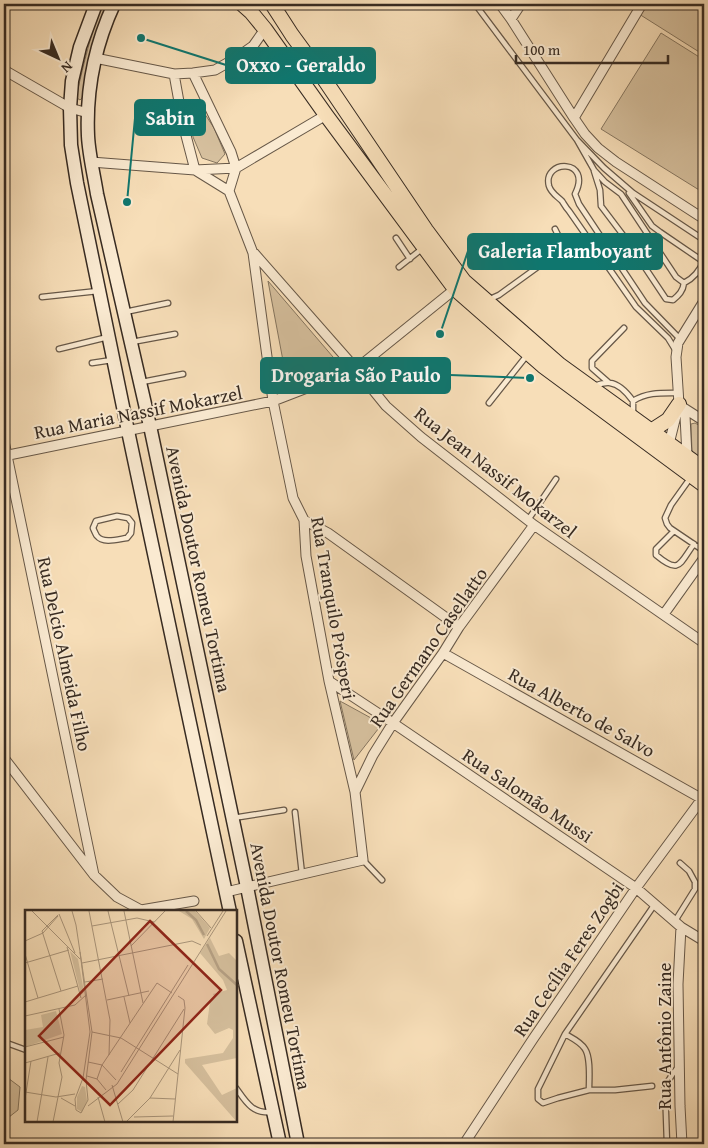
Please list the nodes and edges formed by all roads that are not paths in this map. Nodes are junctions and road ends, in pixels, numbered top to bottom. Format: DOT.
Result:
graph roads {
  1 [pos="96,4"];
  2 [pos="114,4"];
  3 [pos="242,4"];
  4 [pos="272,4"];
  5 [pos="475,4"];
  6 [pos="500,4"];
  7 [pos="521,4"];
  8 [pos="642,4"];
  9 [pos="511,19"];
  10 [pos="265,29"];
  11 [pos="95,58"];
  12 [pos="4,70"];
  13 [pos="193,73"];
  14 [pos="174,74"];
  15 [pos="322,76"];
  16 [pos="306,86"];
  17 [pos="70,108"];
  18 [pos="88,113"];
  19 [pos="326,115"];
  20 [pos="574,118"];
  21 [pos="577,140"];
  22 [pos="91,162"];
  23 [pos="236,168"];
  24 [pos="195,170"];
  25 [pos="594,170"];
  26 [pos="625,186"];
  27 [pos="229,191"];
  28 [pos="704,219"];
  29 [pos="555,229"];
  30 [pos="396,238"];
  31 [pos="704,240"];
  32 [pos="424,247"];
  33 [pos="253,253"];
  34 [pos="410,259"];
  35 [pos="704,261"];
  36 [pos="399,266"];
  37 [pos="684,284"];
  38 [pos="455,289"];
  39 [pos="99,290"];
  40 [pos="42,297"];
  41 [pos="487,301"];
  42 [pos="704,301"];
  43 [pos="168,303"];
  44 [pos="124,312"];
  45 [pos="624,328"];
  46 [pos="175,334"];
  47 [pos="109,337"];
  48 [pos="680,339"];
  49 [pos="131,342"];
  50 [pos="60,349"];
  51 [pos="529,353"];
  52 [pos="677,353"];
  53 [pos="113,360"];
  54 [pos="92,363"];
  55 [pos="356,369"];
  56 [pos="183,374"];
  57 [pos="140,382"];
  58 [pos="608,382"];
  59 [pos="591,387"];
  60 [pos="678,398"];
  61 [pos="273,401"];
  62 [pos="633,401"];
  63 [pos="489,403"];
  64 [pos="632,417"];
  65 [pos="704,421"];
  66 [pos="150,426"];
  67 [pos="128,431"];
  68 [pos="651,431"];
  69 [pos="4,441"];
  70 [pos="670,444"];
  71 [pos="5,456"];
  72 [pos="687,456"];
  73 [pos="665,457"];
  74 [pos="704,469"];
  75 [pos="692,476"];
  76 [pos="556,479"];
  77 [pos="704,485"];
  78 [pos="147,520"];
  79 [pos="304,520"];
  80 [pos="531,522"];
  81 [pos="132,523"];
  82 [pos="674,530"];
  83 [pos="694,544"];
  84 [pos="704,551"];
  85 [pos="704,558"];
  86 [pos="664,614"];
  87 [pos="459,627"];
  88 [pos="704,643"];
  89 [pos="443,653"];
  90 [pos="328,681"];
  91 [pos="393,724"];
  92 [pos="4,758"];
  93 [pos="355,792"];
  94 [pos="704,798"];
  95 [pos="284,810"];
  96 [pos="295,812"];
  97 [pos="232,818"];
  98 [pos="364,860"];
  99 [pos="680,863"];
  100 [pos="302,874"];
  101 [pos="94,875"];
  102 [pos="382,880"];
  103 [pos="247,887"];
  104 [pos="636,888"];
  105 [pos="226,892"];
  106 [pos="194,902"];
  107 [pos="655,904"];
  108 [pos="230,910"];
  109 [pos="678,924"];
  110 [pos="704,941"];
  111 [pos="238,950"];
  112 [pos="565,1034"];
  113 [pos="4,1042"];
  114 [pos="25,1050"];
  115 [pos="679,1066"];
  116 [pos="652,1086"];
  117 [pos="589,1090"];
  118 [pos="238,1091"];
  119 [pos="273,1112"];
  120 [pos="280,1144"];
  121 [pos="298,1144"];
  122 [pos="464,1144"];
  123 [pos="667,1144"];
  124 [pos="682,1144"];
  1 -- 17 [label="main road"];
  2 -- 11 [label="main road, Avenida Doutor Romeu Tortima"];
  3 -- 10 [label="main road"];
  4 -- 15 [label="main road"];
  5 -- 21 [label="lane"];
  6 -- 9 [label="street"];
  7 -- 9 [label="street"];
  8 -- 20 [label="street"];
  9 -- 20 [label="street"];
  10 -- 13 [label="street"];
  10 -- 16 [label="main road"];
  11 -- 14 [label="street"];
  11 -- 18 [label="main road, Avenida Doutor Romeu Tortima"];
  12 -- 17 [label="street"];
  13 -- 14 [label="street"];
  13 -- 23 [label="street"];
  14 -- 24 [label="street"];
  15 -- 16 [label="main road"];
  15 -- 41 [label="main road"];
  16 -- 19 [label="main road"];
  17 -- 18 [label="street"];
  17 -- 39 [label="main road"];
  18 -- 22 [label="main road, Avenida Doutor Romeu Tortima"];
  19 -- 23 [label="street"];
  19 -- 32 [label="main road"];
  20 -- 28 [label="street"];
  21 -- 25 [label="lane"];
  21 -- 26 [label="lane"];
  22 -- 24 [label="street"];
  22 -- 44 [label="main road, Avenida Doutor Romeu Tortima"];
  23 -- 24 [label="street"];
  23 -- 27 [label="street"];
  24 -- 27 [label="street"];
  25 -- 37 [label="lane"];
  25 -- 37 [label="lane"];
  26 -- 31 [label="lane"];
  26 -- 35 [label="lane"];
  27 -- 33 [label="street, Rua Tranquilo Prósperi"];
  29 -- 41 [label="lane"];
  30 -- 34 [label="lane"];
  32 -- 34 [label="lane"];
  32 -- 38 [label="main road"];
  33 -- 55 [label="street, Rua Jean Nassif Mokarzel"];
  33 -- 61 [label="street, Rua Tranquilo Prósperi"];
  34 -- 36 [label="lane"];
  35 -- 37 [label="lane"];
  38 -- 51 [label="main road"];
  38 -- 55 [label="street, Rua Maria Nassif Mokarzel"];
  39 -- 40 [label="lane"];
  39 -- 47 [label="main road"];
  41 -- 59 [label="main road"];
  42 -- 48 [label="street"];
  43 -- 44 [label="lane"];
  44 -- 49 [label="main road, Avenida Doutor Romeu Tortima"];
  45 -- 58 [label="lane"];
  46 -- 49 [label="lane"];
  47 -- 50 [label="lane"];
  47 -- 53 [label="main road"];
  48 -- 52 [label="street"];
  48 -- 52 [label="lane"];
  49 -- 57 [label="main road, Avenida Doutor Romeu Tortima"];
  51 -- 63 [label="lane"];
  51 -- 73 [label="main road"];
  52 -- 60 [label="street"];
  53 -- 54 [label="lane"];
  53 -- 67 [label="main road"];
  55 -- 61 [label="street, Rua Maria Nassif Mokarzel"];
  55 -- 80 [label="street, Rua Jean Nassif Mokarzel"];
  56 -- 57 [label="lane"];
  57 -- 66 [label="main road, Avenida Doutor Romeu Tortima"];
  58 -- 59 [label="lane"];
  58 -- 62 [label="lane"];
  59 -- 64 [label="main road"];
  60 -- 62 [label="lane"];
  60 -- 65 [label="street"];
  60 -- 68 [label="main road"];
  60 -- 70 [label="street"];
  60 -- 72 [label="street"];
  61 -- 66 [label="street, Rua Maria Nassif Mokarzel"];
  61 -- 79 [label="street, Rua Tranquilo Prósperi"];
  62 -- 64 [label="lane"];
  64 -- 68 [label="main road"];
  66 -- 67 [label="street, Rua Maria Nassif Mokarzel"];
  66 -- 97 [label="main road, Avenida Doutor Romeu Tortima"];
  67 -- 71 [label="street, Rua Maria Nassif Mokarzel"];
  67 -- 78 [label="main road"];
  68 -- 70 [label="main road"];
  69 -- 71 [label="street, Rua Delcio Almeida Filho"];
  70 -- 72 [label="main road"];
  70 -- 73 [label="street"];
  71 -- 101 [label="street, Rua Delcio Almeida Filho"];
  72 -- 74 [label="main road"];
  73 -- 75 [label="main road"];
  75 -- 77 [label="main road"];
  75 -- 82 [label="lane"];
  76 -- 80 [label="lane"];
  78 -- 81 [label="lane"];
  78 -- 105 [label="main road"];
  79 -- 87 [label="street"];
  79 -- 90 [label="street, Rua Tranquilo Prósperi"];
  80 -- 86 [label="street, Rua Jean Nassif Mokarzel"];
  80 -- 87 [label="street, Rua Germano Casellatto"];
  81 -- 81 [label="lane"];
  82 -- 83 [label="lane"];
  82 -- 83 [label="lane"];
  83 -- 84 [label="lane"];
  85 -- 86 [label="street"];
  86 -- 88 [label="street, Rua Jean Nassif Mokarzel"];
  87 -- 89 [label="street, Rua Germano Casellatto"];
  89 -- 91 [label="street, Rua Germano Casellatto"];
  89 -- 94 [label="street, Rua Alberto de Salvo"];
  90 -- 91 [label="street, Rua Salomão Mussi"];
  90 -- 93 [label="street, Rua Tranquilo Prósperi"];
  91 -- 93 [label="street, Rua Germano Casellatto"];
  91 -- 104 [label="street, Rua Salomão Mussi"];
  92 -- 101 [label="street"];
  93 -- 98 [label="street, Rua Tranquilo Prósperi"];
  94 -- 104 [label="street, Rua Cecília Feres Zogbi"];
  95 -- 97 [label="lane"];
  96 -- 100 [label="lane"];
  97 -- 103 [label="main road, Avenida Doutor Romeu Tortima"];
  98 -- 100 [label="street"];
  98 -- 102 [label="lane"];
  99 -- 109 [label="lane"];
  100 -- 103 [label="street"];
  101 -- 106 [label="street"];
  103 -- 105 [label="street"];
  103 -- 121 [label="main road, Avenida Doutor Romeu Tortima"];
  104 -- 107 [label="street, Rua Salomão Mussi"];
  104 -- 122 [label="street, Rua Cecília Feres Zogbi"];
  105 -- 108 [label="main road"];
  107 -- 109 [label="street, Rua Salomão Mussi"];
  107 -- 112 [label="lane"];
  109 -- 110 [label="street, Rua Salomão Mussi"];
  109 -- 115 [label="street, Rua Antônio Zaine"];
  111 -- 119 [label="main road, Avenida Doutor Romeu Tortima"];
  112 -- 117 [label="lane"];
  112 -- 117 [label="lane"];
  113 -- 114 [label="lane"];
  115 -- 123 [label="lane"];
  115 -- 124 [label="street, Rua Antônio Zaine"];
  116 -- 117 [label="lane"];
  118 -- 119 [label="lane"];
  119 -- 120 [label="main road, Avenida Doutor Romeu Tortima"];
}
